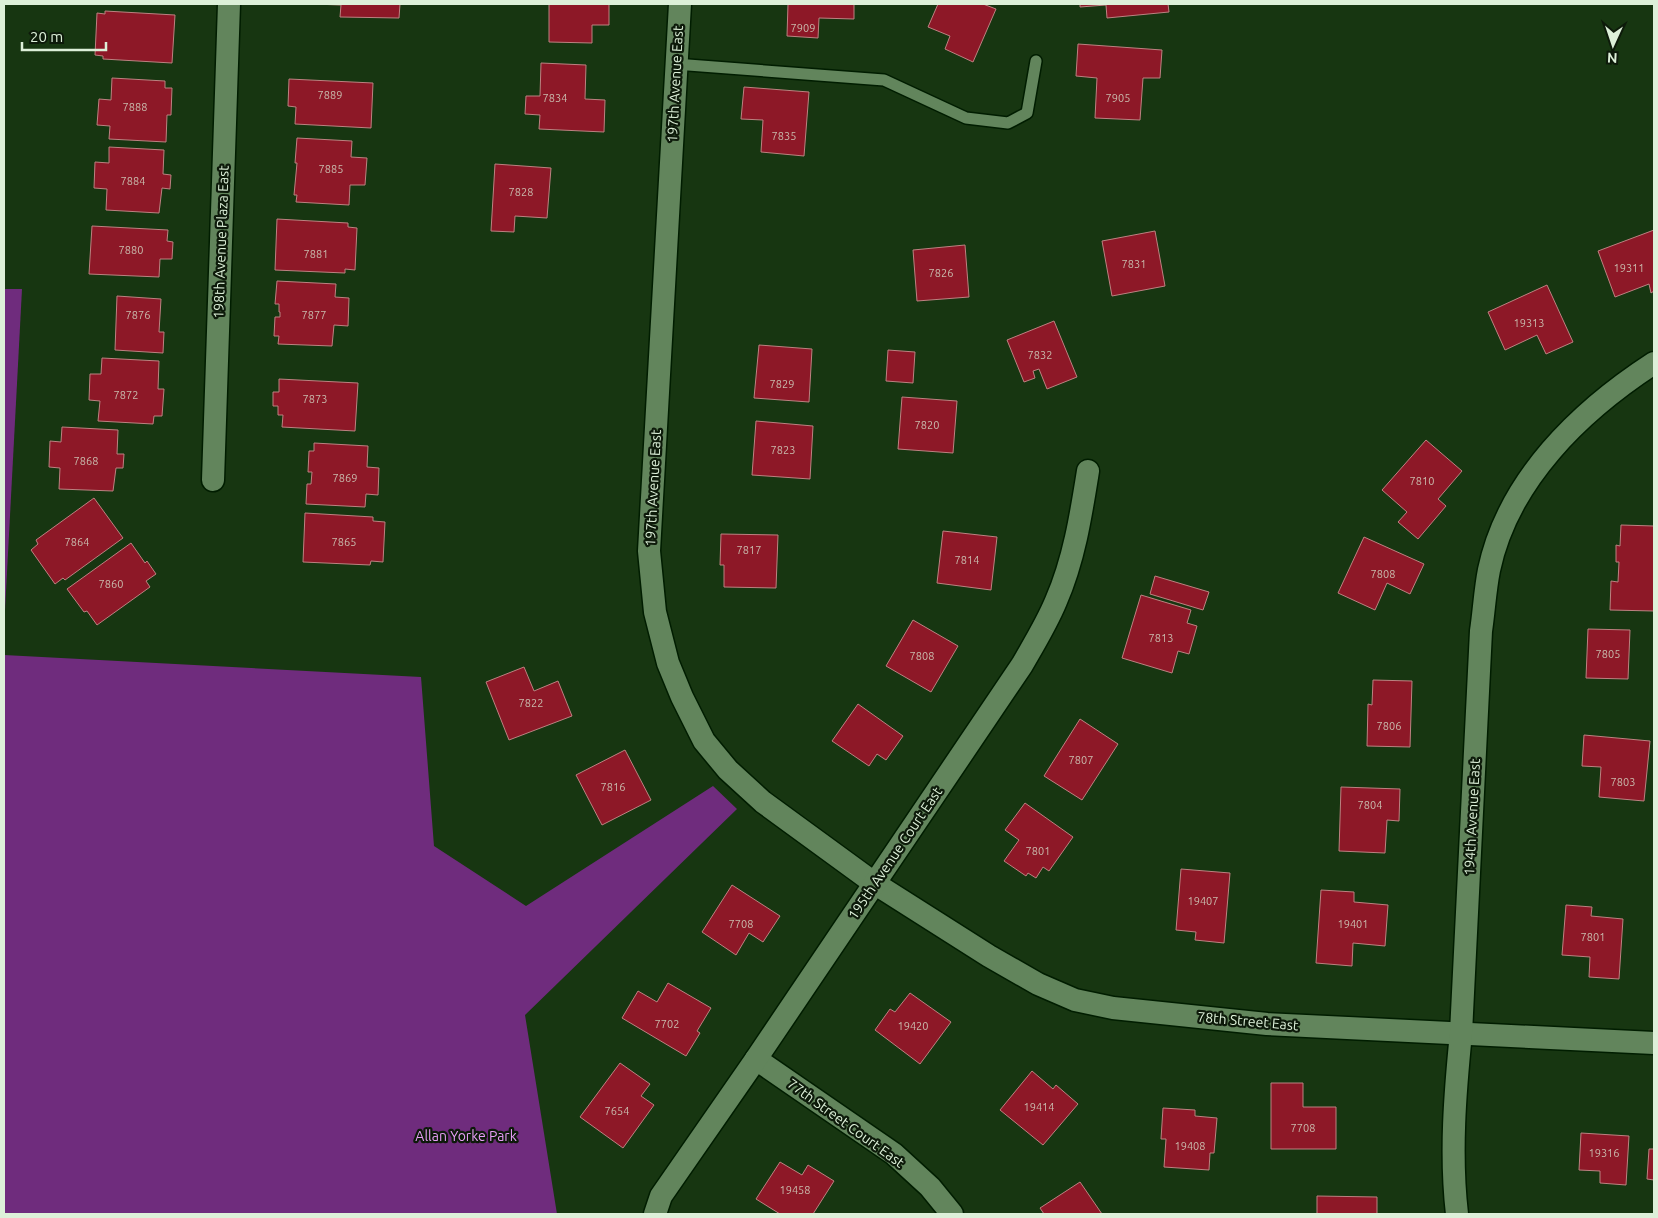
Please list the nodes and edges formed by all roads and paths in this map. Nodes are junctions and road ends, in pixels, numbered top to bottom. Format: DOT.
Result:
graph roads {
  1 [pos="229,4"];
  2 [pos="680,4"];
  3 [pos="1036,61"];
  4 [pos="676,64"];
  5 [pos="1654,363"];
  6 [pos="1088,471"];
  7 [pos="213,480"];
  8 [pos="874,883"];
  9 [pos="1462,1033"];
  10 [pos="1654,1043"];
  11 [pos="756,1059"];
  12 [pos="655,1214"];
  13 [pos="952,1214"];
  14 [pos="1457,1214"];
  1 -- 7 [label="street, 198th Avenue Plaza East"];
  2 -- 4 [label="street, 197th Avenue East"];
  3 -- 4 [label="lane"];
  4 -- 8 [label="street, 197th Avenue East"];
  5 -- 9 [label="street, 194th Avenue East"];
  6 -- 8 [label="street, 195th Avenue Court East"];
  8 -- 9 [label="street, 78th Street East"];
  8 -- 11 [label="street, 195th Avenue Court East"];
  9 -- 10 [label="street, 78th Street East"];
  9 -- 14 [label="street, 194th Avenue East"];
  11 -- 12 [label="street, 195th Avenue Court East"];
  11 -- 13 [label="street, 77th Street Court East"];
}
